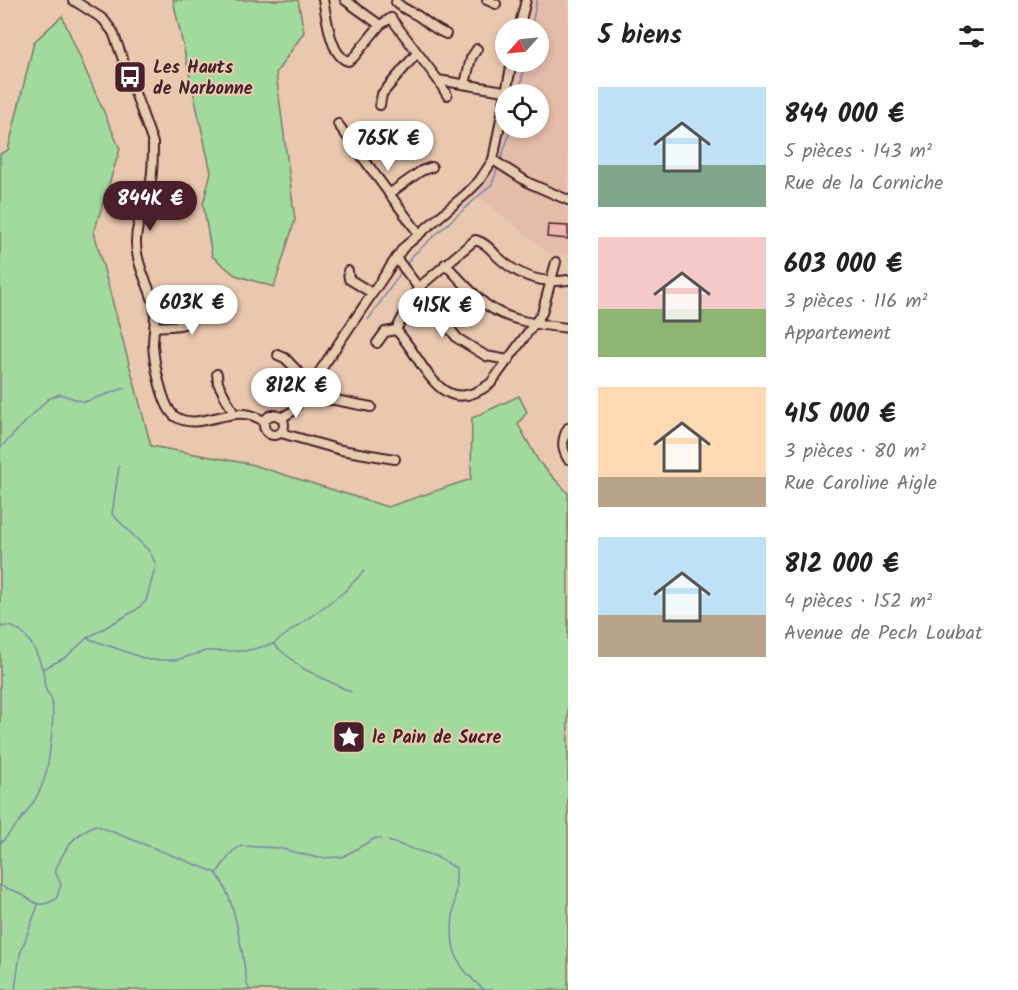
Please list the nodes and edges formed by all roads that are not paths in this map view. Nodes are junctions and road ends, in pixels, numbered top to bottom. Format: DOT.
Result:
graph roads {
  1 [pos="73,0"];
  2 [pos="322,0"];
  3 [pos="345,0"];
  4 [pos="487,0"];
  5 [pos="526,0"];
  6 [pos="396,1"];
  7 [pos="496,4"];
  8 [pos="391,18"];
  9 [pos="522,18"];
  10 [pos="380,26"];
  11 [pos="446,34"];
  12 [pos="477,49"];
  13 [pos="417,53"];
  14 [pos="438,80"];
  15 [pos="465,84"];
  16 [pos="495,89"];
  17 [pos="447,95"];
  18 [pos="380,105"];
  19 [pos="338,124"];
  20 [pos="498,138"];
  21 [pos="495,162"];
  22 [pos="432,167"];
  23 [pos="389,194"];
  24 [pos="568,200"];
  25 [pos="419,234"];
  26 [pos="556,262"];
  27 [pos="445,264"];
  28 [pos="401,265"];
  29 [pos="348,271"];
  30 [pos="568,280"];
  31 [pos="550,282"];
  32 [pos="418,288"];
  33 [pos="372,293"];
  34 [pos="199,305"];
  35 [pos="536,323"];
  36 [pos="156,327"];
  37 [pos="568,328"];
  38 [pos="396,330"];
  39 [pos="377,343"];
  40 [pos="278,355"];
  41 [pos="508,360"];
  42 [pos="217,374"];
  43 [pos="311,385"];
  44 [pos="302,399"];
  45 [pos="371,407"];
  46 [pos="234,414"];
  47 [pos="281,418"];
  48 [pos="264,422"];
  49 [pos="568,428"];
  50 [pos="281,433"];
  51 [pos="395,459"];
  52 [pos="568,459"];
  1 -- 36 [label="street"];
  2 -- 10 [label="street"];
  3 -- 10 [label="street"];
  4 -- 7 [label="street"];
  5 -- 9 [label="street"];
  6 -- 8 [label="street"];
  6 -- 11 [label="street"];
  8 -- 10 [label="street"];
  8 -- 13 [label="street"];
  12 -- 15 [label="street"];
  13 -- 14 [label="street"];
  13 -- 18 [label="street"];
  14 -- 15 [label="street"];
  14 -- 17 [label="street"];
  15 -- 16 [label="street"];
  19 -- 23 [label="street"];
  20 -- 21 [label="street"];
  21 -- 24 [label="street"];
  21 -- 25 [label="street"];
  22 -- 23 [label="street"];
  23 -- 25 [label="street"];
  25 -- 28 [label="street"];
  26 -- 31 [label="street"];
  27 -- 31 [label="street"];
  27 -- 32 [label="street"];
  27 -- 35 [label="street"];
  28 -- 32 [label="street"];
  28 -- 33 [label="street"];
  29 -- 33 [label="street"];
  30 -- 31 [label="street"];
  31 -- 35 [label="street"];
  32 -- 38 [label="street"];
  32 -- 41 [label="street"];
  33 -- 43 [label="street"];
  34 -- 36 [label="street"];
  35 -- 37 [label="street"];
  35 -- 41 [label="street"];
  36 -- 46 [label="street"];
  38 -- 39 [label="street"];
  38 -- 41 [label="street"];
  40 -- 43 [label="street"];
  42 -- 46 [label="street"];
  43 -- 44 [label="street"];
  44 -- 45 [label="street"];
  44 -- 47 [label="street"];
  46 -- 48 [label="street"];
  47 -- 48 [label="street"];
  47 -- 50 [label="street"];
  48 -- 50 [label="street"];
  49 -- 52 [label="street"];
  50 -- 51 [label="street"];
}
